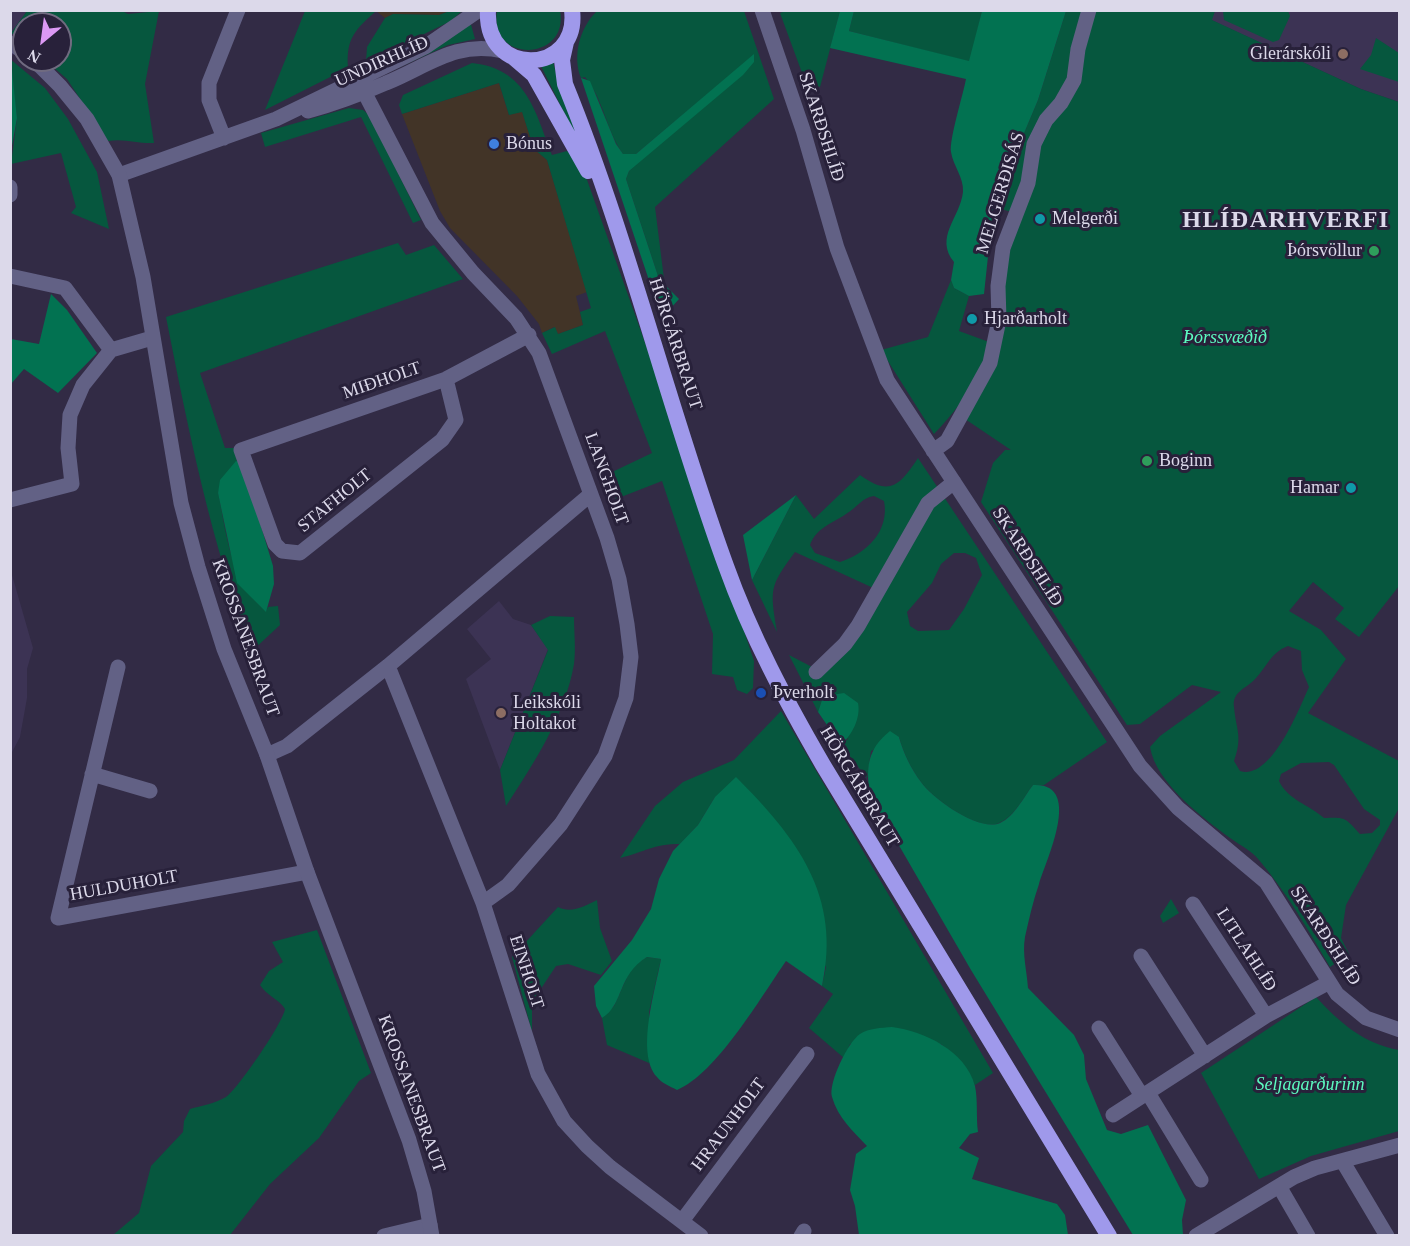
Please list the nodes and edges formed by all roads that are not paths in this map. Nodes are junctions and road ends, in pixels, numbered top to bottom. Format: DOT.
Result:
graph roads {
  1 [pos="238,10"];
  2 [pos="479,10"];
  3 [pos="488,10"];
  4 [pos="762,10"];
  5 [pos="1089,10"];
  6 [pos="574,13"];
  7 [pos="566,42"];
  8 [pos="508,54"];
  9 [pos="46,72"];
  10 [pos="361,86"];
  11 [pos="224,138"];
  12 [pos="118,175"];
  13 [pos="10,187"];
  14 [pos="10,195"];
  15 [pos="612,217"];
  16 [pos="10,276"];
  17 [pos="530,335"];
  18 [pos="152,338"];
  19 [pos="111,350"];
  20 [pos="446,380"];
  21 [pos="242,450"];
  22 [pos="933,451"];
  23 [pos="954,482"];
  24 [pos="591,494"];
  25 [pos="10,500"];
  26 [pos="388,666"];
  27 [pos="118,667"];
  28 [pos="816,672"];
  29 [pos="267,755"];
  30 [pos="92,774"];
  31 [pos="150,791"];
  32 [pos="307,872"];
  33 [pos="483,903"];
  34 [pos="1193,904"];
  35 [pos="1141,956"];
  36 [pos="1328,983"];
  37 [pos="1266,1016"];
  38 [pos="1099,1028"];
  39 [pos="1400,1030"];
  40 [pos="807,1054"];
  41 [pos="1205,1056"];
  42 [pos="1145,1095"];
  43 [pos="1113,1115"];
  44 [pos="1400,1144"];
  45 [pos="1343,1162"];
  46 [pos="1201,1180"];
  47 [pos="1279,1186"];
  48 [pos="1091,1210"];
  49 [pos="682,1221"];
  50 [pos="1219,1222"];
  51 [pos="431,1230"];
  52 [pos="384,1236"];
  53 [pos="701,1236"];
  54 [pos="1103,1236"];
  55 [pos="1109,1236"];
  56 [pos="1196,1236"];
  57 [pos="1227,1236"];
  58 [pos="1308,1236"];
  59 [pos="1387,1236"];
  1 -- 11 [label="street"];
  2 -- 10 [label="street, UNDIRHLÍÐ"];
  3 -- 8 [label="highway, HÖRGÁRBRAUT"];
  4 -- 22 [label="street, SKARÐSHLÍÐ"];
  5 -- 22 [label="street, MELGERÐISÁS"];
  6 -- 7 [label="highway, HÖRGÁRBRAUT"];
  7 -- 8 [label="highway"];
  7 -- 15 [label="highway, HÖRGÁRBRAUT"];
  8 -- 10 [label="street, UNDIRHLÍÐ"];
  8 -- 15 [label="highway, HÖRGÁRBRAUT"];
  9 -- 12 [label="street, KROSSANESBRAUT"];
  10 -- 11 [label="street, UNDIRHLÍÐ"];
  10 -- 17 [label="street, LANGHOLT"];
  11 -- 12 [label="street, UNDIRHLÍÐ"];
  12 -- 18 [label="street, KROSSANESBRAUT"];
  13 -- 14 [label="street"];
  15 -- 48 [label="highway, HÖRGÁRBRAUT"];
  16 -- 19 [label="street"];
  17 -- 20 [label="street, MIÐHOLT"];
  17 -- 24 [label="street, LANGHOLT"];
  18 -- 19 [label="street"];
  18 -- 29 [label="street, KROSSANESBRAUT"];
  19 -- 25 [label="street"];
  20 -- 21 [label="street, MIÐHOLT"];
  20 -- 21 [label="street, STAFHOLT"];
  22 -- 23 [label="street, SKARÐSHLÍÐ"];
  23 -- 28 [label="street"];
  23 -- 36 [label="street, SKARÐSHLÍÐ"];
  24 -- 26 [label="street"];
  24 -- 33 [label="street, LANGHOLT"];
  26 -- 29 [label="street"];
  26 -- 33 [label="street, EINHOLT"];
  27 -- 30 [label="street, HULDUHOLT"];
  29 -- 32 [label="street, KROSSANESBRAUT"];
  30 -- 31 [label="street"];
  30 -- 32 [label="street, HULDUHOLT"];
  32 -- 51 [label="street, KROSSANESBRAUT"];
  33 -- 49 [label="street, EINHOLT"];
  34 -- 37 [label="street, LITLAHLÍÐ"];
  35 -- 41 [label="street"];
  36 -- 37 [label="street, LITLAHLÍÐ"];
  36 -- 39 [label="street, SKARÐSHLÍÐ"];
  37 -- 41 [label="street, LITLAHLÍÐ"];
  38 -- 42 [label="street"];
  40 -- 49 [label="street, HRAUNHOLT"];
  41 -- 42 [label="street, LITLAHLÍÐ"];
  42 -- 43 [label="street, LITLAHLÍÐ"];
  42 -- 46 [label="street"];
  44 -- 45 [label="street"];
  45 -- 47 [label="street"];
  45 -- 59 [label="street"];
  47 -- 50 [label="street"];
  47 -- 58 [label="street"];
  48 -- 54 [label="highway, HÖRGÁRBRAUT"];
  48 -- 55 [label="highway, HÖRGÁRBRAUT"];
  49 -- 53 [label="street, EINHOLT"];
  50 -- 56 [label="street"];
  50 -- 57 [label="street"];
  51 -- 52 [label="street"];
}
